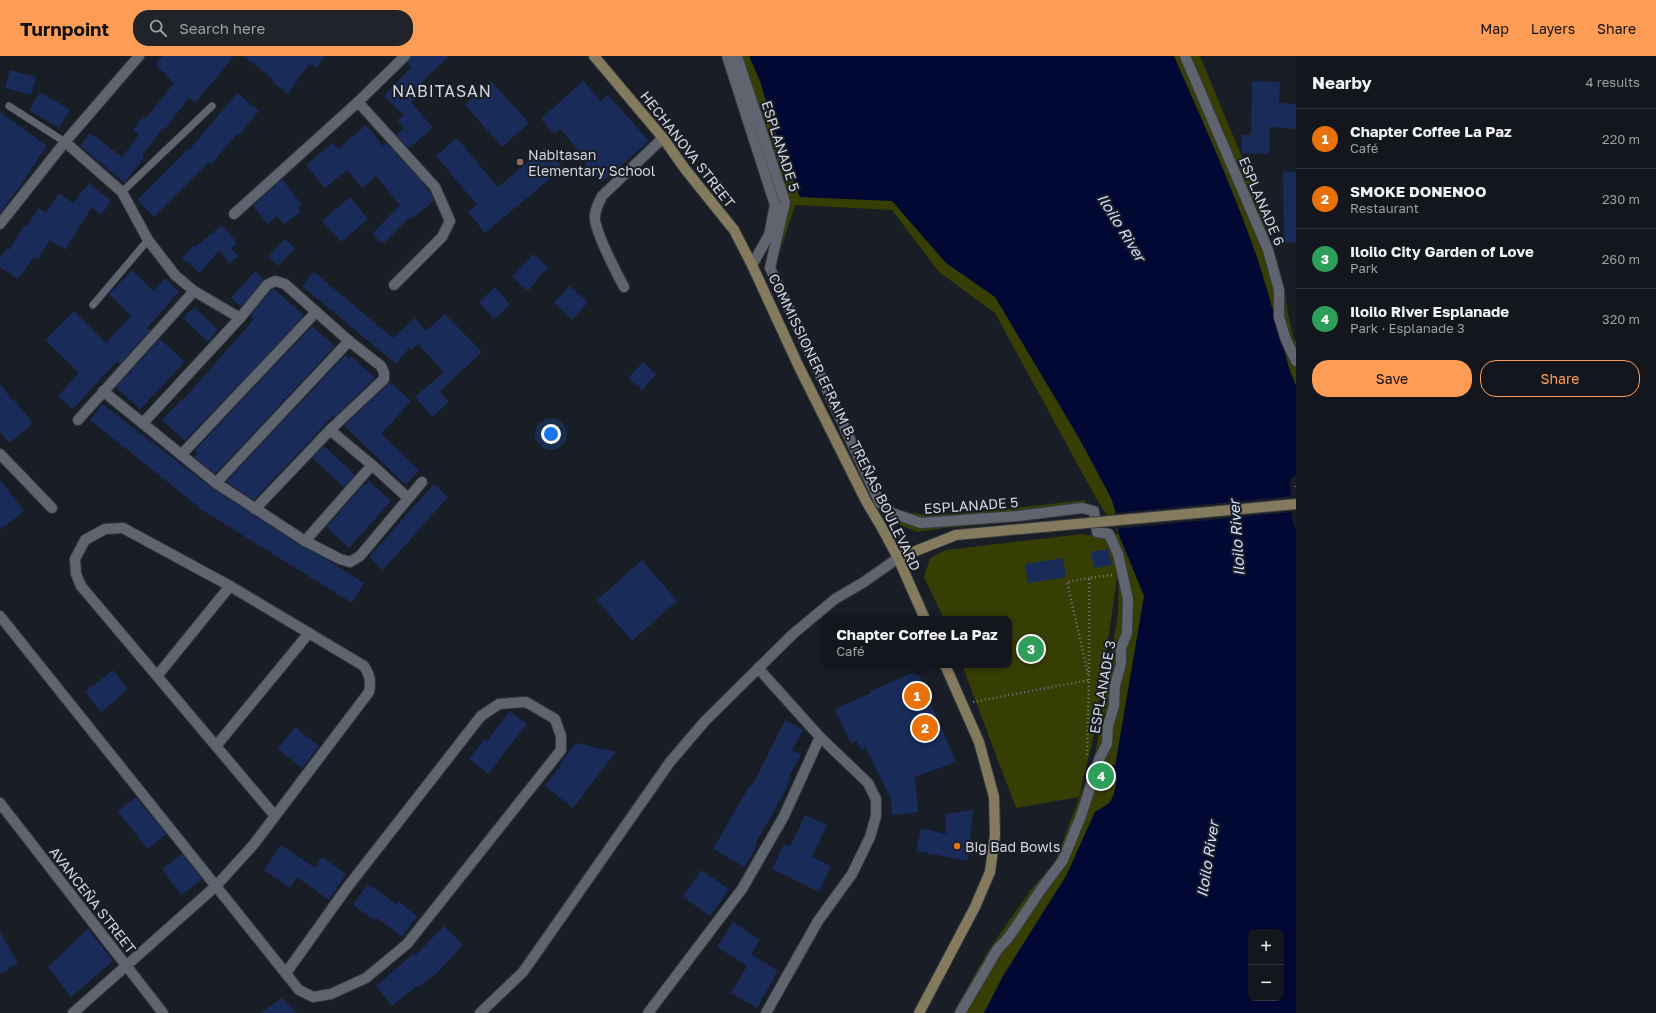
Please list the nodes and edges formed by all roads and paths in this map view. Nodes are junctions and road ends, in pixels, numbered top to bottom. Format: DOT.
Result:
graph roads {
  1 [pos="138,56"];
  2 [pos="405,56"];
  3 [pos="594,56"];
  4 [pos="727,56"];
  5 [pos="736,56"];
  6 [pos="1185,56"];
  7 [pos="358,102"];
  8 [pos="9,106"];
  9 [pos="212,106"];
  10 [pos="663,138"];
  11 [pos="65,142"];
  12 [pos="122,192"];
  13 [pos="234,214"];
  14 [pos="0,224"];
  15 [pos="148,240"];
  16 [pos="752,265"];
  17 [pos="394,285"];
  18 [pos="624,287"];
  19 [pos="194,291"];
  20 [pos="93,305"];
  21 [pos="316,312"];
  22 [pos="240,318"];
  23 [pos="349,341"];
  24 [pos="1296,361"];
  25 [pos="103,391"];
  26 [pos="78,420"];
  27 [pos="143,423"];
  28 [pos="330,430"];
  29 [pos="0,454"];
  30 [pos="181,454"];
  31 [pos="372,465"];
  32 [pos="422,482"];
  33 [pos="216,483"];
  34 [pos="408,498"];
  35 [pos="1296,504"];
  36 [pos="52,508"];
  37 [pos="255,509"];
  38 [pos="1097,532"];
  39 [pos="305,541"];
  40 [pos="898,558"];
  41 [pos="1123,574"];
  42 [pos="1089,578"];
  43 [pos="230,586"];
  44 [pos="0,616"];
  45 [pos="924,616"];
  46 [pos="309,633"];
  47 [pos="758,668"];
  48 [pos="946,668"];
  49 [pos="157,676"];
  50 [pos="1089,680"];
  51 [pos="962,704"];
  52 [pos="820,737"];
  53 [pos="216,746"];
  54 [pos="1097,767"];
  55 [pos="0,803"];
  56 [pos="275,816"];
  57 [pos="216,886"];
  58 [pos="126,966"];
  59 [pos="286,973"];
  60 [pos="73,1013"];
  61 [pos="163,1013"];
  62 [pos="480,1013"];
  63 [pos="648,1013"];
  64 [pos="766,1013"];
  65 [pos="919,1013"];
  66 [pos="960,1013"];
  1 -- 11 [label="street"];
  2 -- 7 [label="street"];
  3 -- 10 [label="main road, HECHANOVA STREET"];
  4 -- 16 [label="street, COMMISSIONER EFRAIM B. TREÑAS BOULEVARD"];
  5 -- 38 [label="street, ESPLANADE 5"];
  6 -- 24 [label="street, ESPLANADE 6"];
  7 -- 13 [label="street"];
  7 -- 17 [label="street"];
  8 -- 11 [label="lane"];
  9 -- 12 [label="lane"];
  10 -- 16 [label="main road, HECHANOVA STREET"];
  10 -- 18 [label="street"];
  11 -- 12 [label="street"];
  11 -- 14 [label="street"];
  12 -- 15 [label="street"];
  15 -- 19 [label="street"];
  15 -- 20 [label="lane"];
  16 -- 40 [label="main road, COMMISSIONER EFRAIM B. TREÑAS BOULEVARD"];
  19 -- 22 [label="street"];
  19 -- 25 [label="street"];
  21 -- 22 [label="street"];
  21 -- 23 [label="street"];
  21 -- 30 [label="street"];
  22 -- 27 [label="street"];
  23 -- 28 [label="street"];
  23 -- 33 [label="street"];
  25 -- 26 [label="street"];
  25 -- 27 [label="street"];
  27 -- 30 [label="street"];
  28 -- 31 [label="street"];
  28 -- 37 [label="street"];
  29 -- 36 [label="street"];
  30 -- 33 [label="street"];
  31 -- 34 [label="street"];
  31 -- 39 [label="street"];
  32 -- 34 [label="street"];
  33 -- 37 [label="street"];
  34 -- 39 [label="street"];
  35 -- 40 [label="main road, bridge"];
  37 -- 39 [label="street"];
  38 -- 41 [label="street, ESPLANADE 3"];
  40 -- 45 [label="main road, COMMISSIONER EFRAIM B. TREÑAS BOULEVARD"];
  40 -- 47 [label="street"];
  41 -- 42 [label="path"];
  41 -- 54 [label="street, ESPLANADE 3"];
  42 -- 50 [label="path"];
  42 -- 50 [label="path"];
  43 -- 46 [label="street"];
  43 -- 49 [label="street"];
  43 -- 49 [label="street"];
  44 -- 57 [label="street"];
  46 -- 53 [label="street"];
  46 -- 56 [label="street"];
  47 -- 52 [label="street"];
  47 -- 62 [label="street"];
  48 -- 51 [label="main road"];
  49 -- 53 [label="street"];
  50 -- 51 [label="path"];
  50 -- 54 [label="path"];
  51 -- 65 [label="main road"];
  52 -- 63 [label="street"];
  52 -- 64 [label="street"];
  53 -- 56 [label="street"];
  54 -- 66 [label="street, ESPLANADE 3"];
  55 -- 58 [label="street, AVANCEÑA STREET"];
  56 -- 57 [label="street"];
  57 -- 58 [label="street"];
  57 -- 59 [label="street"];
  58 -- 60 [label="street"];
  58 -- 61 [label="street, AVANCEÑA STREET"];
  59 -- 59 [label="street"];
}
